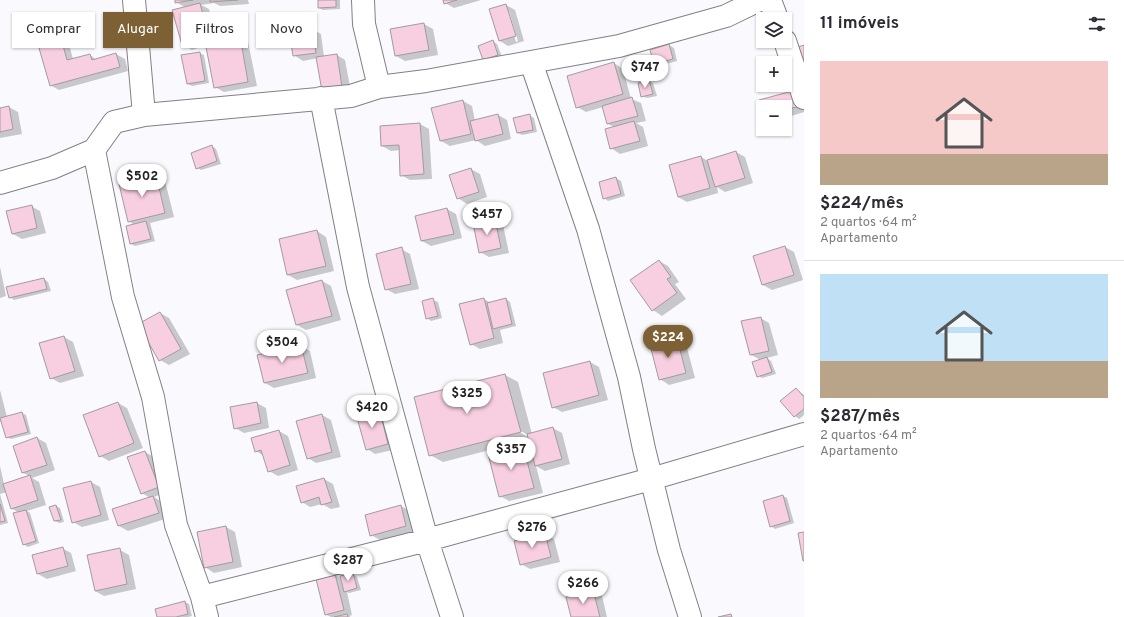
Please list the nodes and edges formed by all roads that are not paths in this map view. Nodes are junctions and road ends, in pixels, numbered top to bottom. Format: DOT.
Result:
graph roads {
  1 [pos="134,0"];
  2 [pos="363,0"];
  3 [pos="759,0"];
  4 [pos="770,0"];
  5 [pos="774,12"];
  6 [pos="786,48"];
  7 [pos="531,62"];
  8 [pos="379,87"];
  9 [pos="321,98"];
  10 [pos="804,98"];
  11 [pos="144,115"];
  12 [pos="94,150"];
  13 [pos="0,183"];
  14 [pos="804,434"];
  15 [pos="651,479"];
  16 [pos="427,540"];
  17 [pos="204,607"];
  18 [pos="452,617"];
  19 [pos="690,617"];
  1 -- 11 [label="street"];
  2 -- 8 [label="street"];
  3 -- 7 [label="street"];
  4 -- 5 [label="street"];
  6 -- 10 [label="street"];
  7 -- 8 [label="street"];
  7 -- 15 [label="street"];
  8 -- 9 [label="street"];
  9 -- 11 [label="street"];
  9 -- 16 [label="street"];
  11 -- 12 [label="street"];
  12 -- 13 [label="street"];
  12 -- 17 [label="street"];
  14 -- 15 [label="street"];
  15 -- 16 [label="street"];
  15 -- 19 [label="street"];
  16 -- 17 [label="street"];
  16 -- 18 [label="street"];
}
